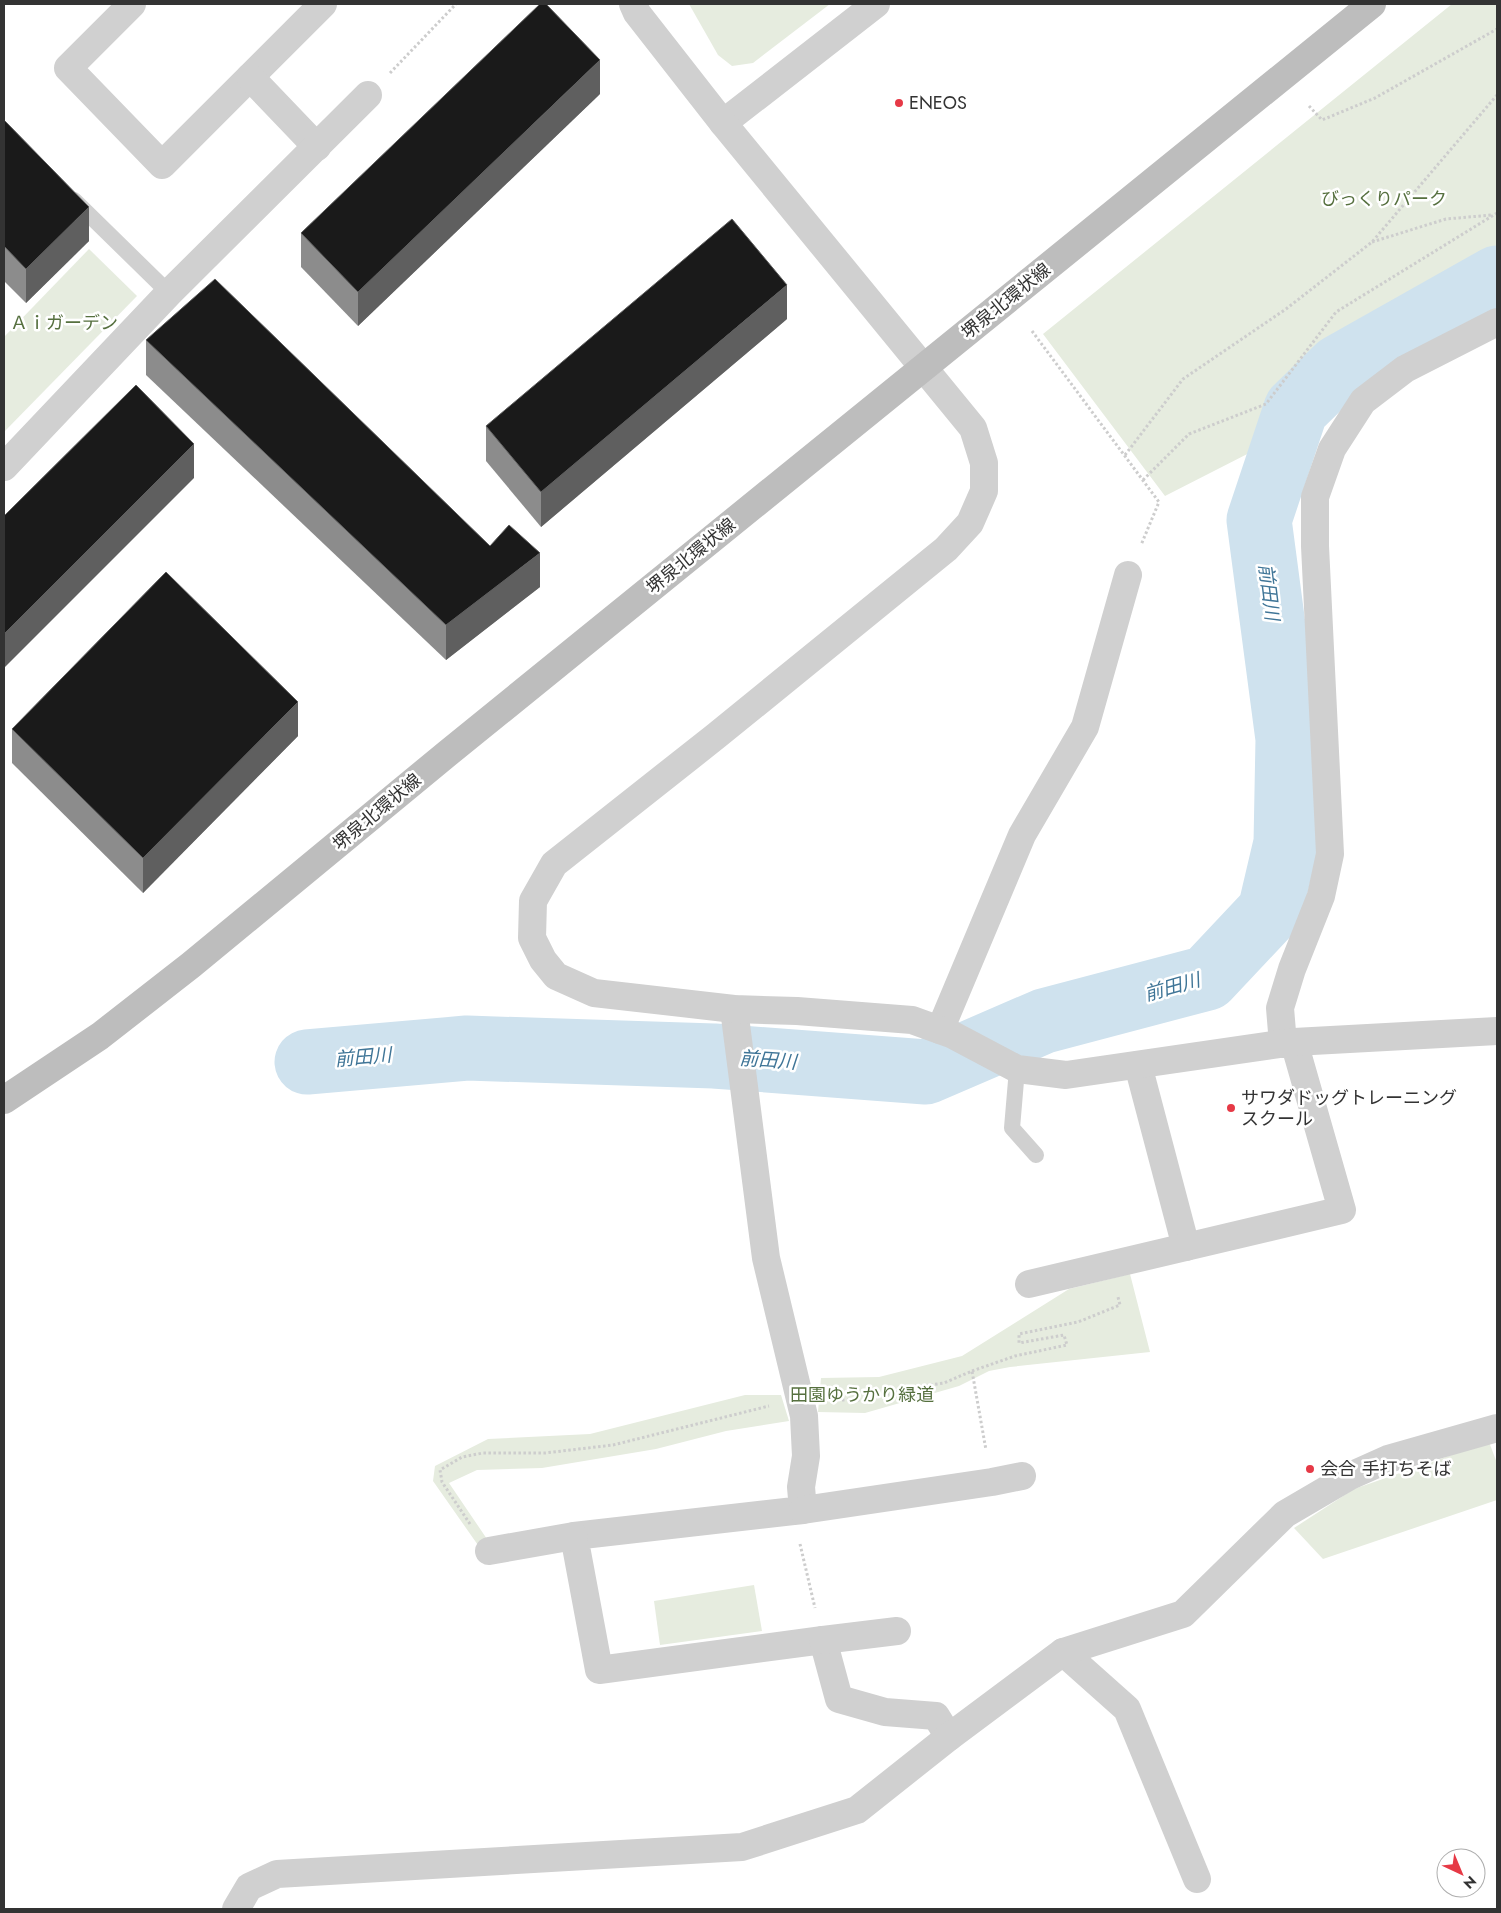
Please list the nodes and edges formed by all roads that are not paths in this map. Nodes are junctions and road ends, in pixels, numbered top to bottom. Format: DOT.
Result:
graph roads {
  1 [pos="132,4"];
  2 [pos="323,4"];
  3 [pos="633,4"];
  4 [pos="1372,4"];
  5 [pos="860,9"];
  6 [pos="250,77"];
  7 [pos="368,95"];
  8 [pos="723,123"];
  9 [pos="317,147"];
  10 [pos="65,192"];
  11 [pos="169,293"];
  12 [pos="1497,322"];
  13 [pos="924,366"];
  14 [pos="4,467"];
  15 [pos="1128,575"];
  16 [pos="734,1009"];
  17 [pos="1497,1031"];
  18 [pos="946,1032"];
  19 [pos="1289,1043"];
  20 [pos="1138,1065"];
  21 [pos="1011,1067"];
  22 [pos="4,1100"];
  23 [pos="1036,1155"];
  24 [pos="1186,1248"];
  25 [pos="1029,1284"];
  26 [pos="1497,1428"];
  27 [pos="1022,1476"];
  28 [pos="798,1511"];
  29 [pos="574,1536"];
  30 [pos="489,1552"];
  31 [pos="897,1631"];
  32 [pos="823,1640"];
  33 [pos="1062,1652"];
  34 [pos="949,1737"];
  35 [pos="1196,1879"];
  36 [pos="236,1909"];
  1 -- 6 [label="street"];
  2 -- 6 [label="street"];
  3 -- 8 [label="street"];
  4 -- 13 [label="main road, 堺泉北環状線"];
  5 -- 8 [label="street"];
  6 -- 9 [label="street"];
  7 -- 9 [label="street"];
  8 -- 13 [label="street"];
  9 -- 11 [label="street"];
  10 -- 11 [label="lane"];
  11 -- 14 [label="street"];
  12 -- 19 [label="street"];
  13 -- 16 [label="street"];
  13 -- 22 [label="main road, 堺泉北環状線"];
  15 -- 18 [label="street"];
  16 -- 18 [label="street"];
  16 -- 28 [label="street"];
  17 -- 19 [label="street"];
  18 -- 21 [label="street"];
  19 -- 20 [label="street"];
  19 -- 24 [label="street"];
  20 -- 21 [label="street"];
  20 -- 24 [label="street"];
  21 -- 23 [label="lane"];
  24 -- 25 [label="street"];
  26 -- 33 [label="street"];
  27 -- 28 [label="street"];
  28 -- 29 [label="street"];
  29 -- 30 [label="street"];
  29 -- 32 [label="street"];
  31 -- 32 [label="street"];
  32 -- 34 [label="street"];
  33 -- 34 [label="street"];
  33 -- 35 [label="street"];
  34 -- 36 [label="street"];
}
